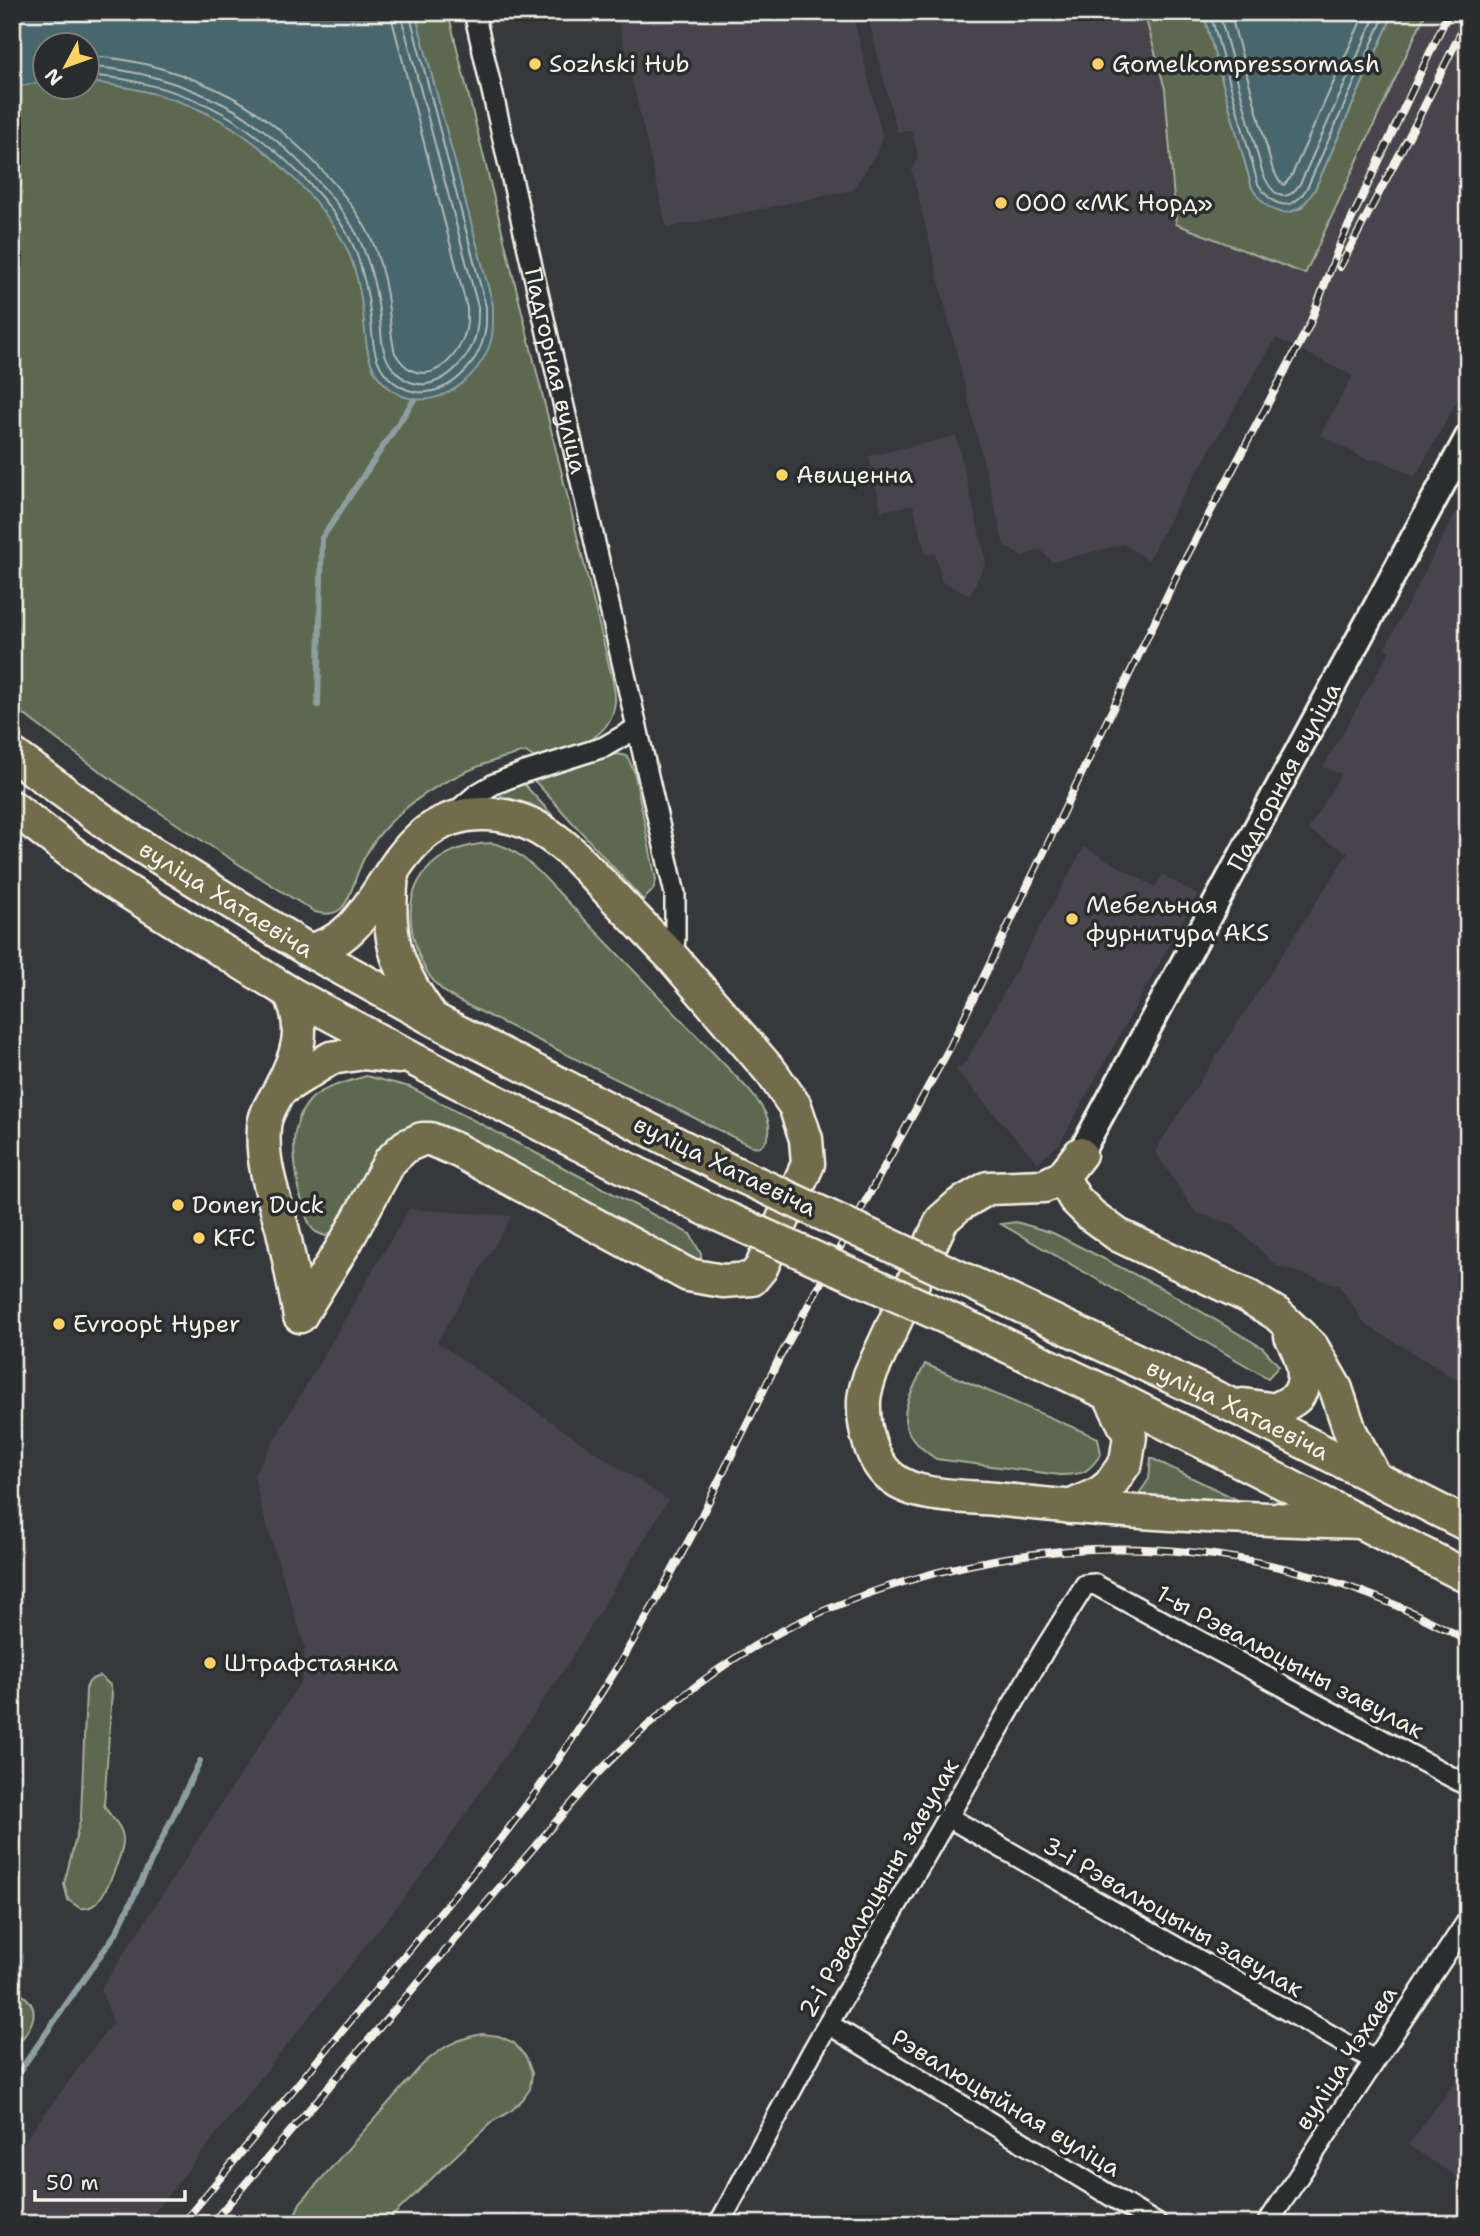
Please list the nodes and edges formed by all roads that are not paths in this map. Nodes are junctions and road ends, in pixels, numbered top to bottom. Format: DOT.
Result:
graph roads {
  1 [pos="474,12"];
  2 [pos="1468,437"];
  3 [pos="637,728"];
  4 [pos="12,754"];
  5 [pos="12,807"];
  6 [pos="447,820"];
  7 [pos="393,868"];
  8 [pos="307,950"];
  9 [pos="672,957"];
  10 [pos="290,993"];
  11 [pos="433,1019"];
  12 [pos="414,1059"];
  13 [pos="280,1090"];
  14 [pos="1071,1166"];
  15 [pos="1277,1314"];
  16 [pos="1109,1394"];
  17 [pos="1225,1402"];
  18 [pos="1374,1476"];
  19 [pos="1069,1507"];
  20 [pos="1361,1522"];
  21 [pos="1468,1525"];
  22 [pos="1468,1577"];
  23 [pos="1089,1583"];
  24 [pos="1468,1786"];
  25 [pos="948,1817"];
  26 [pos="1468,1920"];
  27 [pos="830,2025"];
  28 [pos="1374,2060"];
  29 [pos="719,2224"];
  30 [pos="1157,2224"];
  31 [pos="1267,2224"];
  1 -- 3 [label="street, Падгорная вуліца"];
  2 -- 14 [label="street, Падгорная вуліца"];
  3 -- 6 [label="street"];
  3 -- 9 [label="street, Падгорная вуліца"];
  4 -- 8 [label="main road, вуліца Хатаевіча"];
  5 -- 10 [label="main road, вуліца Хатаевіча"];
  6 -- 7 [label="main road"];
  6 -- 9 [label="main road"];
  7 -- 8 [label="main road"];
  7 -- 11 [label="main road"];
  8 -- 11 [label="main road, вуліца Хатаевіча"];
  9 -- 13 [label="main road"];
  10 -- 12 [label="main road, вуліца Хатаевіча"];
  10 -- 13 [label="main road"];
  11 -- 17 [label="main road, вуліца Хатаевіча, bridge"];
  12 -- 13 [label="main road"];
  12 -- 16 [label="main road, вуліца Хатаевіча, bridge"];
  14 -- 15 [label="main road"];
  14 -- 19 [label="main road"];
  15 -- 17 [label="main road"];
  15 -- 18 [label="main road"];
  16 -- 19 [label="main road"];
  16 -- 20 [label="main road, вуліца Хатаевіча"];
  17 -- 18 [label="main road, вуліца Хатаевіча"];
  18 -- 21 [label="main road, вуліца Хатаевіча"];
  19 -- 20 [label="main road"];
  20 -- 22 [label="main road, вуліца Хатаевіча"];
  23 -- 24 [label="street, 1-ы Рэвалюцыны завулак"];
  23 -- 25 [label="street, 2-і Рэвалюцыны завулак"];
  25 -- 27 [label="street, 2-і Рэвалюцыны завулак"];
  25 -- 28 [label="street, 3-і Рэвалюцыны завулак"];
  26 -- 28 [label="street, вуліца Чэхава"];
  27 -- 29 [label="street, 2-і Рэвалюцыны завулак"];
  27 -- 30 [label="street, Рэвалюцыйная вуліца"];
  28 -- 31 [label="street, вуліца Чэхава"];
}
